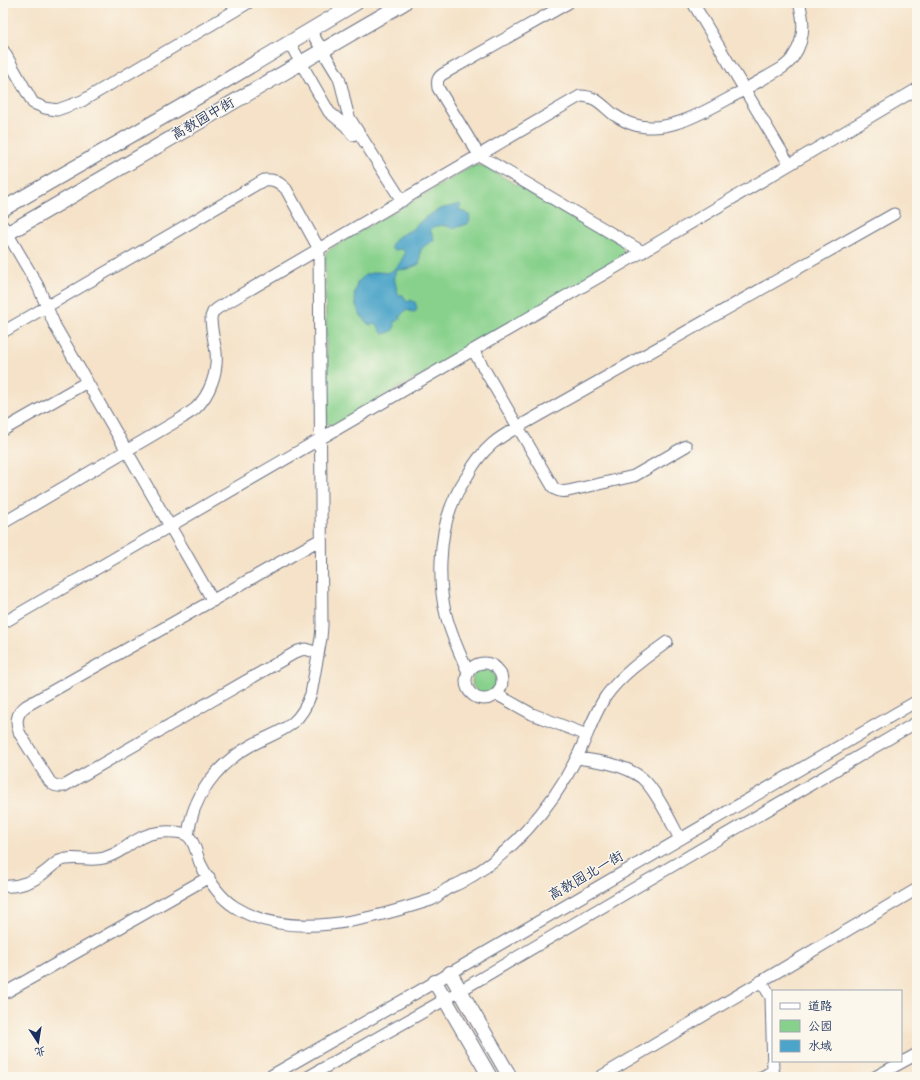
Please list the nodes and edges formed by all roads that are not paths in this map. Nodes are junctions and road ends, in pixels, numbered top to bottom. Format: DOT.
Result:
graph roads {
  1 [pos="248,3"];
  2 [pos="356,3"];
  3 [pos="404,3"];
  4 [pos="568,3"];
  5 [pos="693,3"];
  6 [pos="799,3"];
  7 [pos="310,30"];
  8 [pos="289,42"];
  9 [pos="3,50"];
  10 [pos="323,50"];
  11 [pos="301,62"];
  12 [pos="745,89"];
  13 [pos="917,89"];
  14 [pos="479,155"];
  15 [pos="789,164"];
  16 [pos="399,203"];
  17 [pos="3,209"];
  18 [pos="894,214"];
  19 [pos="4,232"];
  20 [pos="318,249"];
  21 [pos="643,252"];
  22 [pos="47,307"];
  23 [pos="3,332"];
  24 [pos="473,350"];
  25 [pos="87,382"];
  26 [pos="518,426"];
  27 [pos="3,430"];
  28 [pos="320,440"];
  29 [pos="686,446"];
  30 [pos="127,451"];
  31 [pos="3,523"];
  32 [pos="170,526"];
  33 [pos="321,540"];
  34 [pos="213,601"];
  35 [pos="3,624"];
  36 [pos="667,642"];
  37 [pos="318,652"];
  38 [pos="468,672"];
  39 [pos="496,694"];
  40 [pos="917,701"];
  41 [pos="917,722"];
  42 [pos="587,735"];
  43 [pos="577,758"];
  44 [pos="188,836"];
  45 [pos="680,839"];
  46 [pos="209,877"];
  47 [pos="3,886"];
  48 [pos="917,889"];
  49 [pos="450,973"];
  50 [pos="761,981"];
  51 [pos="435,982"];
  52 [pos="460,990"];
  53 [pos="3,994"];
  54 [pos="446,999"];
  55 [pos="772,1023"];
  56 [pos="917,1054"];
  57 [pos="774,1062"];
  58 [pos="774,1074"];
  59 [pos="269,1077"];
  60 [pos="308,1077"];
  61 [pos="490,1077"];
  62 [pos="510,1077"];
  63 [pos="600,1077"];
  64 [pos="762,1077"];
  65 [pos="875,1077"];
  1 -- 9 [label="street"];
  2 -- 7 [label="main road, 高教园中街"];
  3 -- 10 [label="main road, 高教园中街"];
  4 -- 14 [label="street"];
  5 -- 12 [label="street"];
  6 -- 12 [label="street"];
  7 -- 8 [label="main road, 高教园中街"];
  7 -- 10 [label="street"];
  8 -- 11 [label="street"];
  8 -- 17 [label="main road, 高教园中街"];
  10 -- 11 [label="main road, 高教园中街"];
  10 -- 16 [label="street"];
  11 -- 16 [label="street"];
  11 -- 19 [label="main road, 高教园中街"];
  12 -- 14 [label="street"];
  12 -- 15 [label="street"];
  13 -- 15 [label="street"];
  14 -- 16 [label="street"];
  14 -- 21 [label="street"];
  15 -- 21 [label="street"];
  16 -- 20 [label="street"];
  18 -- 26 [label="street"];
  19 -- 22 [label="street"];
  20 -- 22 [label="street"];
  20 -- 28 [label="street"];
  20 -- 30 [label="street"];
  21 -- 24 [label="street"];
  22 -- 23 [label="street"];
  22 -- 25 [label="street"];
  24 -- 26 [label="street"];
  24 -- 28 [label="street"];
  25 -- 27 [label="street"];
  25 -- 30 [label="street"];
  26 -- 29 [label="street"];
  26 -- 38 [label="street"];
  28 -- 32 [label="street"];
  28 -- 33 [label="street"];
  30 -- 31 [label="street"];
  30 -- 32 [label="street"];
  32 -- 34 [label="street"];
  32 -- 35 [label="street"];
  33 -- 34 [label="street"];
  33 -- 37 [label="street"];
  34 -- 37 [label="street"];
  36 -- 42 [label="street"];
  37 -- 44 [label="street"];
  38 -- 39 [label="street"];
  38 -- 39 [label="street"];
  39 -- 42 [label="street"];
  40 -- 45 [label="street, 高教园北一街"];
  41 -- 52 [label="street"];
  42 -- 43 [label="street"];
  43 -- 45 [label="street"];
  43 -- 46 [label="street"];
  44 -- 46 [label="street"];
  44 -- 47 [label="street"];
  45 -- 49 [label="street, 高教园北一街"];
  46 -- 53 [label="street"];
  48 -- 50 [label="street"];
  49 -- 51 [label="street, 高教园北一街"];
  49 -- 52 [label="main road"];
  50 -- 55 [label="street"];
  50 -- 63 [label="street"];
  51 -- 54 [label="main road"];
  51 -- 59 [label="street, 高教园北一街"];
  52 -- 54 [label="street"];
  52 -- 62 [label="main road"];
  54 -- 60 [label="street"];
  54 -- 61 [label="main road"];
  56 -- 65 [label="street"];
  57 -- 58 [label="street"];
  58 -- 64 [label="street"];
}
